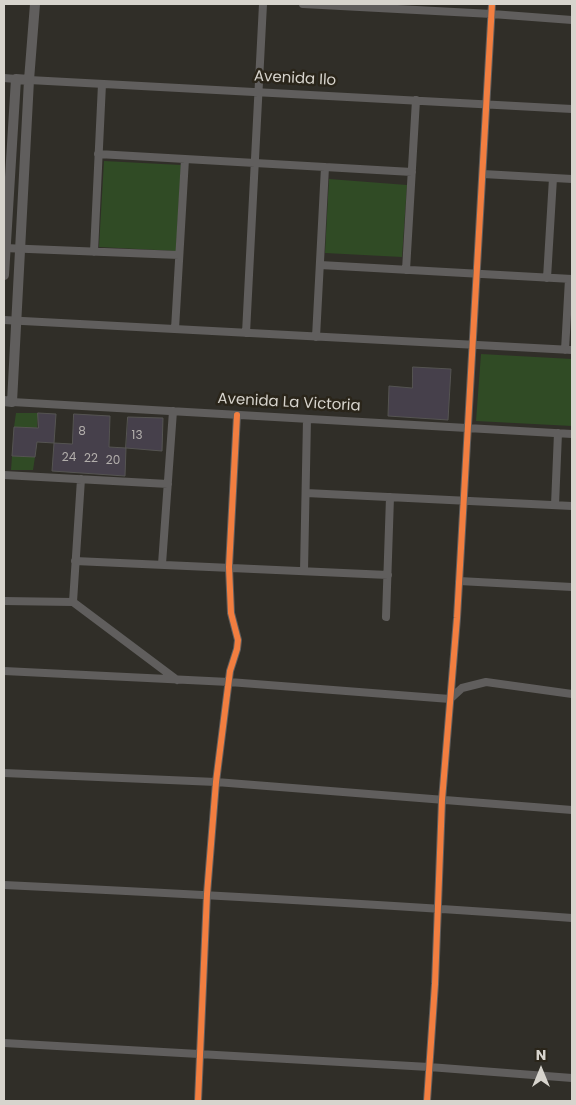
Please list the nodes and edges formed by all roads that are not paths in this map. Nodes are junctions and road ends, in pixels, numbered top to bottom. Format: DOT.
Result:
graph roads {
  1 [pos="34,4"];
  2 [pos="263,4"];
  3 [pos="304,4"];
  4 [pos="319,4"];
  5 [pos="492,4"];
  6 [pos="492,14"];
  7 [pos="572,20"];
  8 [pos="4,78"];
  9 [pos="16,79"];
  10 [pos="29,80"];
  11 [pos="102,84"];
  12 [pos="258,92"];
  13 [pos="416,100"];
  14 [pos="486,104"];
  15 [pos="572,109"];
  16 [pos="98,154"];
  17 [pos="185,159"];
  18 [pos="255,163"];
  19 [pos="325,167"];
  20 [pos="412,172"];
  21 [pos="482,174"];
  22 [pos="554,178"];
  23 [pos="572,180"];
  24 [pos="5,248"];
  25 [pos="20,249"];
  26 [pos="94,252"];
  27 [pos="179,255"];
  28 [pos="320,265"];
  29 [pos="406,270"];
  30 [pos="477,274"];
  31 [pos="4,275"];
  32 [pos="547,278"];
  33 [pos="571,279"];
  34 [pos="4,320"];
  35 [pos="16,321"];
  36 [pos="175,329"];
  37 [pos="246,333"];
  38 [pos="316,337"];
  39 [pos="473,345"];
  40 [pos="569,350"];
  41 [pos="8,402"];
  42 [pos="173,411"];
  43 [pos="237,415"];
  44 [pos="308,419"];
  45 [pos="468,428"];
  46 [pos="558,433"];
  47 [pos="572,434"];
  48 [pos="4,475"];
  49 [pos="81,479"];
  50 [pos="168,484"];
  51 [pos="306,493"];
  52 [pos="390,497"];
  53 [pos="464,501"];
  54 [pos="555,505"];
  55 [pos="572,506"];
  56 [pos="74,561"];
  57 [pos="162,564"];
  58 [pos="230,567"];
  59 [pos="304,571"];
  60 [pos="388,575"];
  61 [pos="459,581"];
  62 [pos="572,587"];
  63 [pos="4,601"];
  64 [pos="73,602"];
  65 [pos="386,616"];
  66 [pos="4,671"];
  67 [pos="177,680"];
  68 [pos="229,682"];
  69 [pos="572,694"];
  70 [pos="450,699"];
  71 [pos="4,773"];
  72 [pos="216,782"];
  73 [pos="442,800"];
  74 [pos="572,810"];
  75 [pos="4,885"];
  76 [pos="207,894"];
  77 [pos="439,908"];
  78 [pos="572,918"];
  79 [pos="4,1043"];
  80 [pos="201,1053"];
  81 [pos="429,1067"];
  82 [pos="572,1078"];
  83 [pos="198,1101"];
  84 [pos="427,1101"];
  1 -- 10 [label="street"];
  2 -- 12 [label="street"];
  3 -- 4 [label="street"];
  4 -- 6 [label="street"];
  5 -- 6 [label="street"];
  6 -- 7 [label="street"];
  6 -- 14 [label="street"];
  8 -- 9 [label="street"];
  9 -- 10 [label="street, Avenida Ilo"];
  9 -- 24 [label="street"];
  10 -- 11 [label="street, Avenida Ilo"];
  10 -- 25 [label="street"];
  11 -- 12 [label="street, Avenida Ilo"];
  11 -- 16 [label="street"];
  12 -- 13 [label="street, Avenida Ilo"];
  12 -- 18 [label="street"];
  13 -- 14 [label="street, Avenida Ilo"];
  13 -- 20 [label="street"];
  14 -- 15 [label="street, Avenida Ilo"];
  14 -- 21 [label="street"];
  16 -- 17 [label="street"];
  16 -- 26 [label="street"];
  17 -- 18 [label="street"];
  17 -- 27 [label="street"];
  18 -- 19 [label="street"];
  18 -- 37 [label="street"];
  19 -- 20 [label="street"];
  19 -- 28 [label="street"];
  20 -- 29 [label="street"];
  21 -- 22 [label="street"];
  21 -- 30 [label="street"];
  22 -- 23 [label="street"];
  22 -- 32 [label="street"];
  24 -- 25 [label="street"];
  24 -- 31 [label="street"];
  25 -- 26 [label="street"];
  25 -- 35 [label="street"];
  26 -- 27 [label="street"];
  27 -- 36 [label="street"];
  28 -- 29 [label="street"];
  28 -- 38 [label="street"];
  29 -- 30 [label="street"];
  30 -- 32 [label="street"];
  30 -- 39 [label="street"];
  32 -- 33 [label="street"];
  33 -- 40 [label="street"];
  34 -- 35 [label="street"];
  35 -- 36 [label="street"];
  35 -- 41 [label="street"];
  36 -- 37 [label="street"];
  37 -- 38 [label="street"];
  38 -- 39 [label="street"];
  39 -- 40 [label="street"];
  39 -- 45 [label="street"];
  41 -- 42 [label="street, Avenida La Victoria"];
  42 -- 43 [label="street, Avenida La Victoria"];
  42 -- 50 [label="street"];
  43 -- 44 [label="street, Avenida La Victoria"];
  43 -- 58 [label="street"];
  44 -- 45 [label="street, Avenida La Victoria"];
  44 -- 51 [label="street"];
  45 -- 46 [label="street, Avenida La Victoria"];
  45 -- 53 [label="street"];
  46 -- 47 [label="street, Avenida La Victoria"];
  46 -- 54 [label="street"];
  48 -- 49 [label="street"];
  49 -- 50 [label="street"];
  49 -- 56 [label="street"];
  50 -- 57 [label="street"];
  51 -- 52 [label="street"];
  51 -- 59 [label="street"];
  52 -- 53 [label="street"];
  52 -- 60 [label="street"];
  53 -- 54 [label="street"];
  53 -- 61 [label="street"];
  54 -- 55 [label="street"];
  56 -- 57 [label="street"];
  56 -- 64 [label="street"];
  57 -- 58 [label="street"];
  58 -- 59 [label="street"];
  58 -- 68 [label="street"];
  59 -- 60 [label="street"];
  60 -- 65 [label="street"];
  61 -- 62 [label="street"];
  61 -- 70 [label="street"];
  63 -- 64 [label="street"];
  64 -- 67 [label="street"];
  66 -- 67 [label="street"];
  67 -- 68 [label="street"];
  68 -- 70 [label="street"];
  68 -- 72 [label="street"];
  69 -- 70 [label="street"];
  70 -- 73 [label="street"];
  71 -- 72 [label="street"];
  72 -- 73 [label="street"];
  72 -- 76 [label="street"];
  73 -- 74 [label="street"];
  73 -- 77 [label="street"];
  75 -- 76 [label="street"];
  76 -- 77 [label="street"];
  76 -- 80 [label="street"];
  77 -- 78 [label="street"];
  77 -- 81 [label="street"];
  79 -- 80 [label="street"];
  80 -- 81 [label="street"];
  80 -- 83 [label="street"];
  81 -- 82 [label="street"];
  81 -- 84 [label="street"];
}
